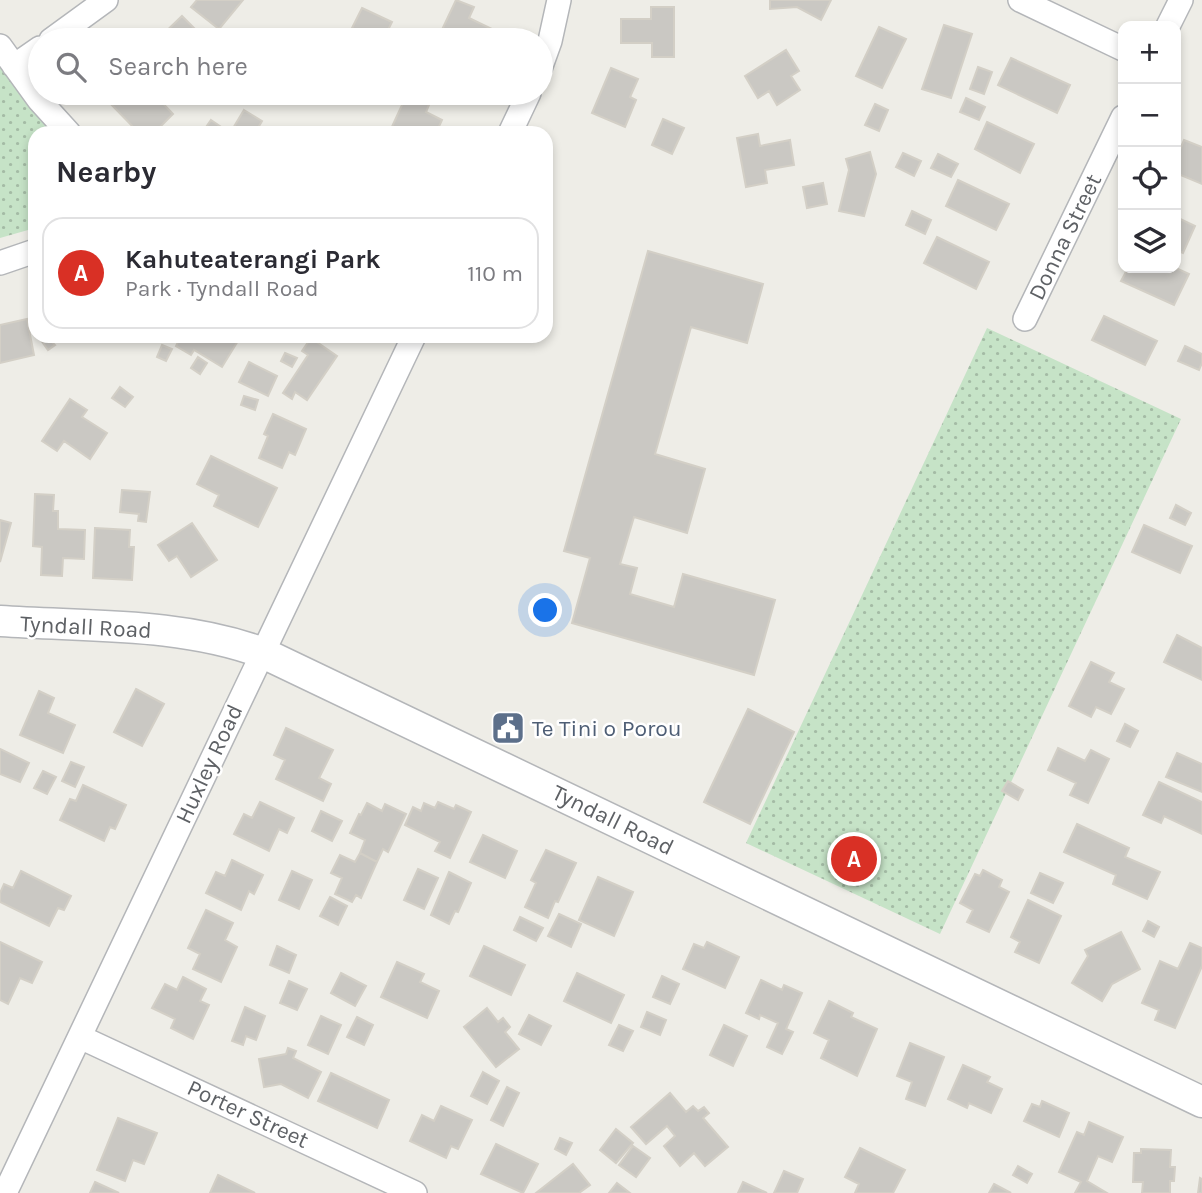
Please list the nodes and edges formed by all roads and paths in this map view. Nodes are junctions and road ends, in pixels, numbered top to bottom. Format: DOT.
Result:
graph roads {
  1 [pos="106,0"];
  2 [pos="559,0"];
  3 [pos="1020,0"];
  4 [pos="1181,0"];
  5 [pos="1170,21"];
  6 [pos="68,28"];
  7 [pos="553,28"];
  8 [pos="0,46"];
  9 [pos="1118,47"];
  10 [pos="28,56"];
  11 [pos="14,66"];
  12 [pos="28,85"];
  13 [pos="44,105"];
  14 [pos="523,105"];
  15 [pos="63,126"];
  16 [pos="513,126"];
  17 [pos="1118,127"];
  18 [pos="28,253"];
  19 [pos="0,263"];
  20 [pos="1025,319"];
  21 [pos="411,343"];
  22 [pos="0,621"];
  23 [pos="262,653"];
  24 [pos="80,1037"];
  25 [pos="1201,1099"];
  26 [pos="5,1193"];
  27 [pos="415,1193"];
  1 -- 6 [label="street"];
  2 -- 7 [label="street"];
  3 -- 9 [label="street"];
  4 -- 5 [label="street"];
  8 -- 11 [label="street"];
  10 -- 11 [label="street"];
  11 -- 12 [label="street"];
  13 -- 15 [label="street"];
  14 -- 16 [label="street"];
  17 -- 20 [label="street, Donna Street"];
  18 -- 19 [label="street"];
  21 -- 23 [label="street, Huxley Road"];
  22 -- 23 [label="street, Tyndall Road"];
  23 -- 24 [label="street, Huxley Road"];
  23 -- 25 [label="street, Tyndall Road"];
  24 -- 26 [label="street, Huxley Road"];
  24 -- 27 [label="street, Porter Street"];
}
